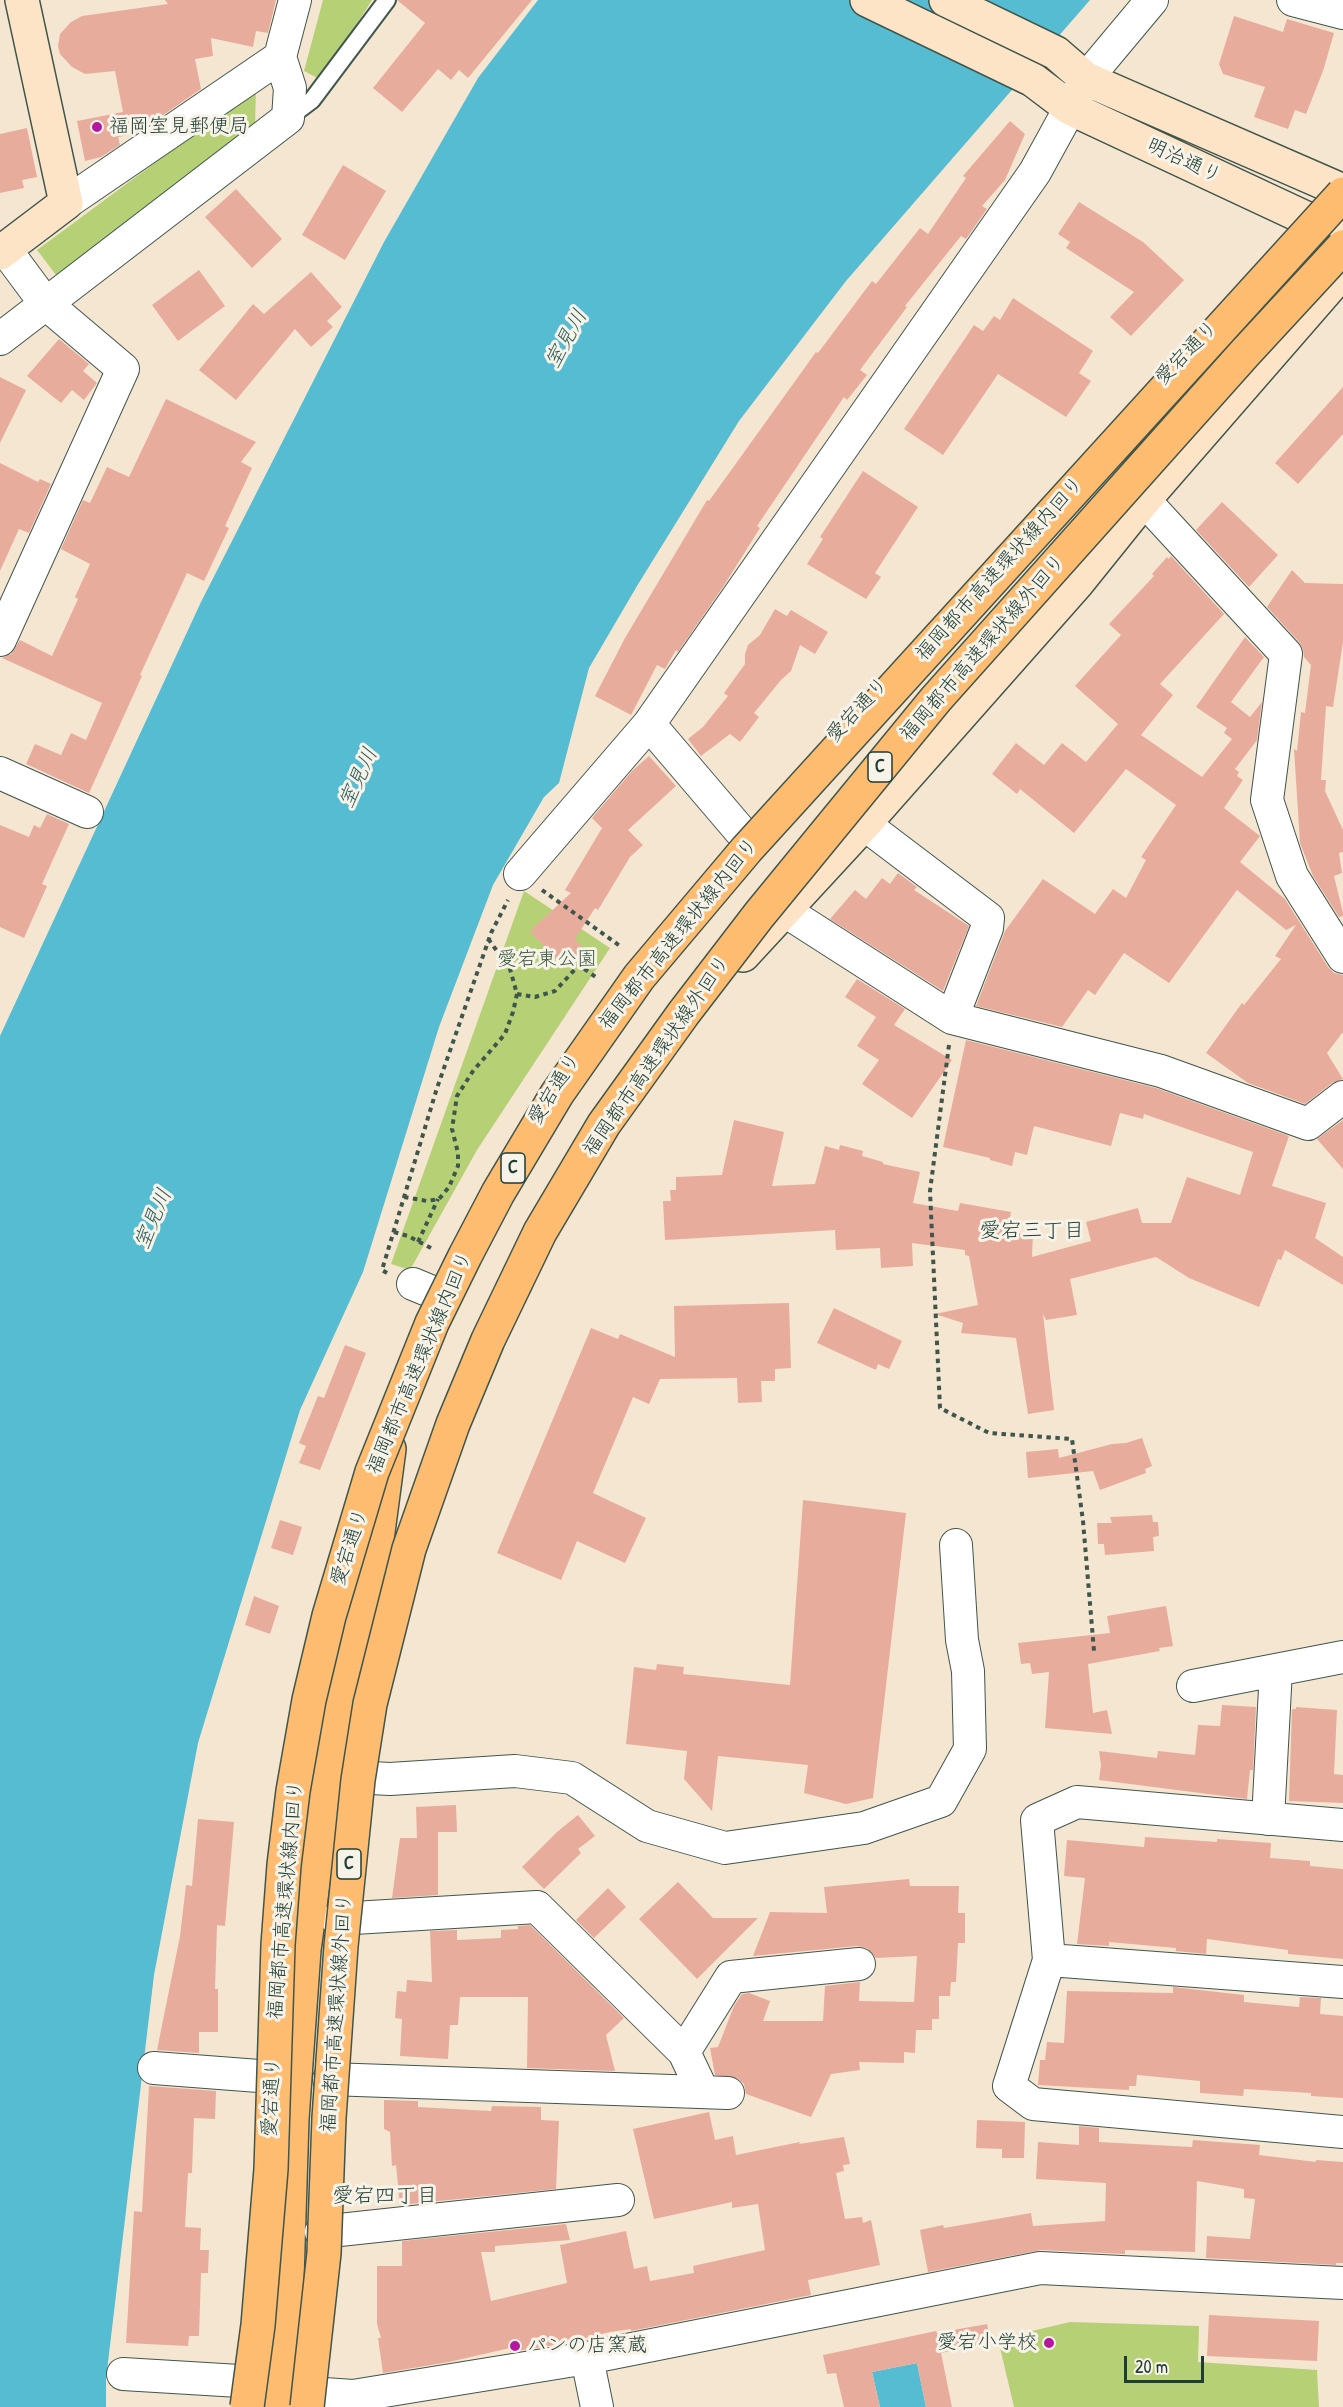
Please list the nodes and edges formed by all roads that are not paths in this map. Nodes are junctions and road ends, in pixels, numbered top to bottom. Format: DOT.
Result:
graph roads {
  1 [pos="22,0"];
  2 [pos="295,0"];
  3 [pos="387,0"];
  4 [pos="867,0"];
  5 [pos="946,0"];
  6 [pos="1152,0"];
  7 [pos="1293,0"];
  8 [pos="1343,13"];
  9 [pos="280,57"];
  10 [pos="1086,79"];
  11 [pos="1070,108"];
  12 [pos="288,118"];
  13 [pos="1343,194"];
  14 [pos="66,203"];
  15 [pos="1328,221"];
  16 [pos="1343,247"];
  17 [pos="2,251"];
  18 [pos="1343,271"];
  19 [pos="45,303"];
  20 [pos="0,339"];
  21 [pos="1144,500"];
  22 [pos="0,640"];
  23 [pos="649,724"];
  24 [pos="0,773"];
  25 [pos="87,812"];
  26 [pos="864,824"];
  27 [pos="742,833"];
  28 [pos="520,874"];
  29 [pos="784,911"];
  30 [pos="1343,957"];
  31 [pos="952,1018"];
  32 [pos="1343,1096"];
  33 [pos="393,1421"];
  34 [pos="956,1545"];
  35 [pos="1343,1658"];
  36 [pos="1276,1670"];
  37 [pos="1193,1686"];
  38 [pos="353,1777"];
  39 [pos="1268,1819"];
  40 [pos="1343,1825"];
  41 [pos="337,1919"];
  42 [pos="1049,1960"];
  43 [pos="859,1964"];
  44 [pos="1343,1982"];
  45 [pos="684,2052"];
  46 [pos="154,2068"];
  47 [pos="272,2077"];
  48 [pos="329,2079"];
  49 [pos="1343,2132"];
  50 [pos="618,2200"];
  51 [pos="321,2232"];
  52 [pos="1343,2283"];
  53 [pos="587,2358"];
  54 [pos="123,2374"];
  55 [pos="257,2401"];
  56 [pos="308,2402"];
  57 [pos="597,2407"];
  1 -- 14 [label="street"];
  2 -- 9 [label="street"];
  3 -- 12 [label="lane"];
  4 -- 11 [label="street, 明治通り"];
  5 -- 10 [label="street, 明治通り"];
  6 -- 10 [label="street"];
  7 -- 8 [label="street"];
  9 -- 12 [label="street"];
  9 -- 14 [label="street"];
  10 -- 11 [label="street"];
  10 -- 13 [label="street, 明治通り"];
  11 -- 15 [label="street, 明治通り"];
  11 -- 23 [label="street"];
  12 -- 19 [label="street"];
  13 -- 15 [label="street, 愛宕通り"];
  13 -- 55 [label="highway, 福岡都市高速環状線内回り / C, bridge"];
  14 -- 17 [label="street"];
  15 -- 27 [label="street, 愛宕通り"];
  16 -- 56 [label="highway, 福岡都市高速環状線外回り / C, bridge"];
  17 -- 19 [label="street"];
  18 -- 21 [label="street"];
  19 -- 20 [label="street"];
  19 -- 22 [label="street"];
  21 -- 26 [label="street"];
  21 -- 30 [label="street"];
  23 -- 27 [label="street"];
  23 -- 28 [label="street"];
  24 -- 25 [label="street"];
  26 -- 29 [label="street"];
  26 -- 31 [label="street"];
  27 -- 33 [label="street, 愛宕通り"];
  29 -- 31 [label="street"];
  29 -- 38 [label="street"];
  31 -- 32 [label="street"];
  33 -- 47 [label="street, 愛宕通り"];
  33 -- 55 [label="highway, C"];
  34 -- 38 [label="street"];
  35 -- 36 [label="street"];
  36 -- 37 [label="street"];
  36 -- 39 [label="street"];
  38 -- 41 [label="street"];
  39 -- 40 [label="street"];
  39 -- 42 [label="street"];
  41 -- 45 [label="street"];
  41 -- 48 [label="street"];
  42 -- 44 [label="street"];
  42 -- 49 [label="street"];
  43 -- 45 [label="street"];
  45 -- 48 [label="street"];
  46 -- 47 [label="street"];
  47 -- 55 [label="street, 愛宕通り"];
  48 -- 51 [label="street"];
  50 -- 51 [label="street"];
  51 -- 56 [label="street"];
  52 -- 53 [label="street"];
  53 -- 56 [label="street"];
  53 -- 57 [label="street"];
  54 -- 55 [label="street"];
}
